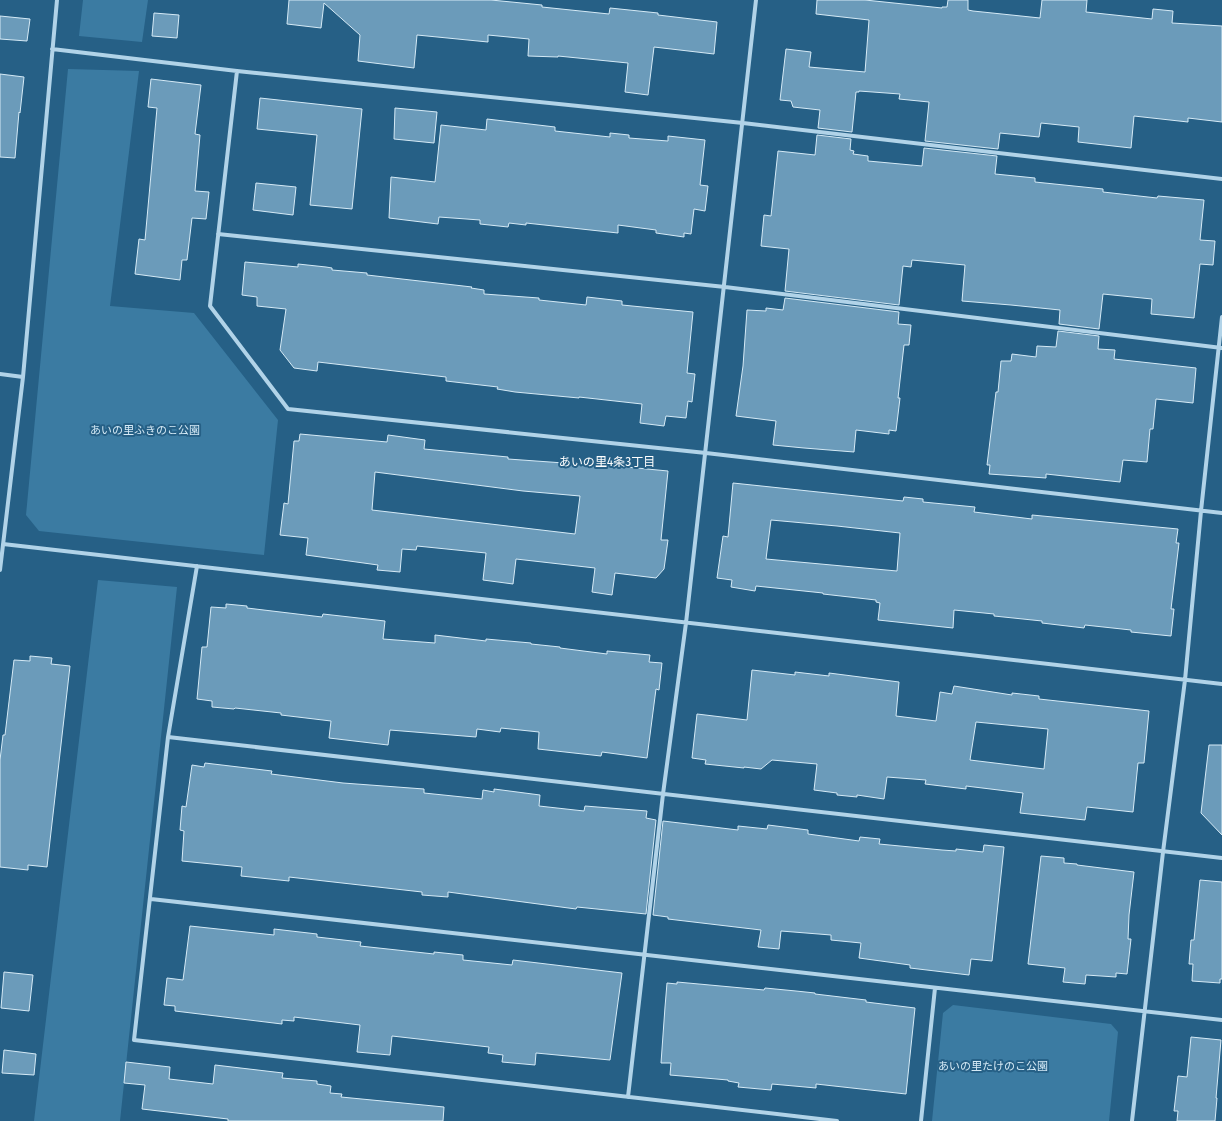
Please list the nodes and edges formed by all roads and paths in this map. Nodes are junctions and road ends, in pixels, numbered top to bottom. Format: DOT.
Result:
graph roads {
  1 [pos="57,0"];
  2 [pos="756,0"];
  3 [pos="52,48"];
  4 [pos="237,71"];
  5 [pos="743,123"];
  6 [pos="1222,179"];
  7 [pos="218,234"];
  8 [pos="725,287"];
  9 [pos="1222,317"];
  10 [pos="1220,348"];
  11 [pos="0,374"];
  12 [pos="23,377"];
  13 [pos="706,453"];
  14 [pos="1200,511"];
  15 [pos="1222,513"];
  16 [pos="3,544"];
  17 [pos="197,566"];
  18 [pos="0,570"];
  19 [pos="686,623"];
  20 [pos="1185,680"];
  21 [pos="1222,684"];
  22 [pos="168,738"];
  23 [pos="663,794"];
  24 [pos="1163,852"];
  25 [pos="1222,858"];
  26 [pos="151,899"];
  27 [pos="644,955"];
  28 [pos="935,988"];
  29 [pos="1144,1012"];
  30 [pos="1222,1020"];
  31 [pos="628,1097"];
  32 [pos="837,1121"];
  33 [pos="921,1121"];
  34 [pos="1132,1121"];
  1 -- 3 [label="street"];
  2 -- 5 [label="street"];
  3 -- 4 [label="street"];
  3 -- 12 [label="street"];
  4 -- 5 [label="street"];
  4 -- 7 [label="street"];
  5 -- 6 [label="street"];
  5 -- 8 [label="street"];
  7 -- 8 [label="street"];
  7 -- 13 [label="street"];
  8 -- 10 [label="street"];
  8 -- 13 [label="street"];
  9 -- 10 [label="street"];
  10 -- 14 [label="street"];
  11 -- 12 [label="street"];
  12 -- 16 [label="street"];
  13 -- 14 [label="street"];
  13 -- 19 [label="street"];
  14 -- 15 [label="street"];
  14 -- 20 [label="street"];
  16 -- 17 [label="street"];
  16 -- 18 [label="street"];
  17 -- 19 [label="street"];
  17 -- 22 [label="street"];
  19 -- 20 [label="street"];
  19 -- 23 [label="street"];
  20 -- 21 [label="street"];
  20 -- 24 [label="street"];
  22 -- 23 [label="street"];
  22 -- 26 [label="street"];
  23 -- 24 [label="street"];
  23 -- 27 [label="street"];
  24 -- 25 [label="street"];
  24 -- 29 [label="street"];
  26 -- 27 [label="street"];
  26 -- 31 [label="street"];
  27 -- 28 [label="street"];
  27 -- 31 [label="street"];
  28 -- 29 [label="street"];
  28 -- 33 [label="street"];
  29 -- 30 [label="street"];
  29 -- 34 [label="street"];
  31 -- 32 [label="street"];
}
